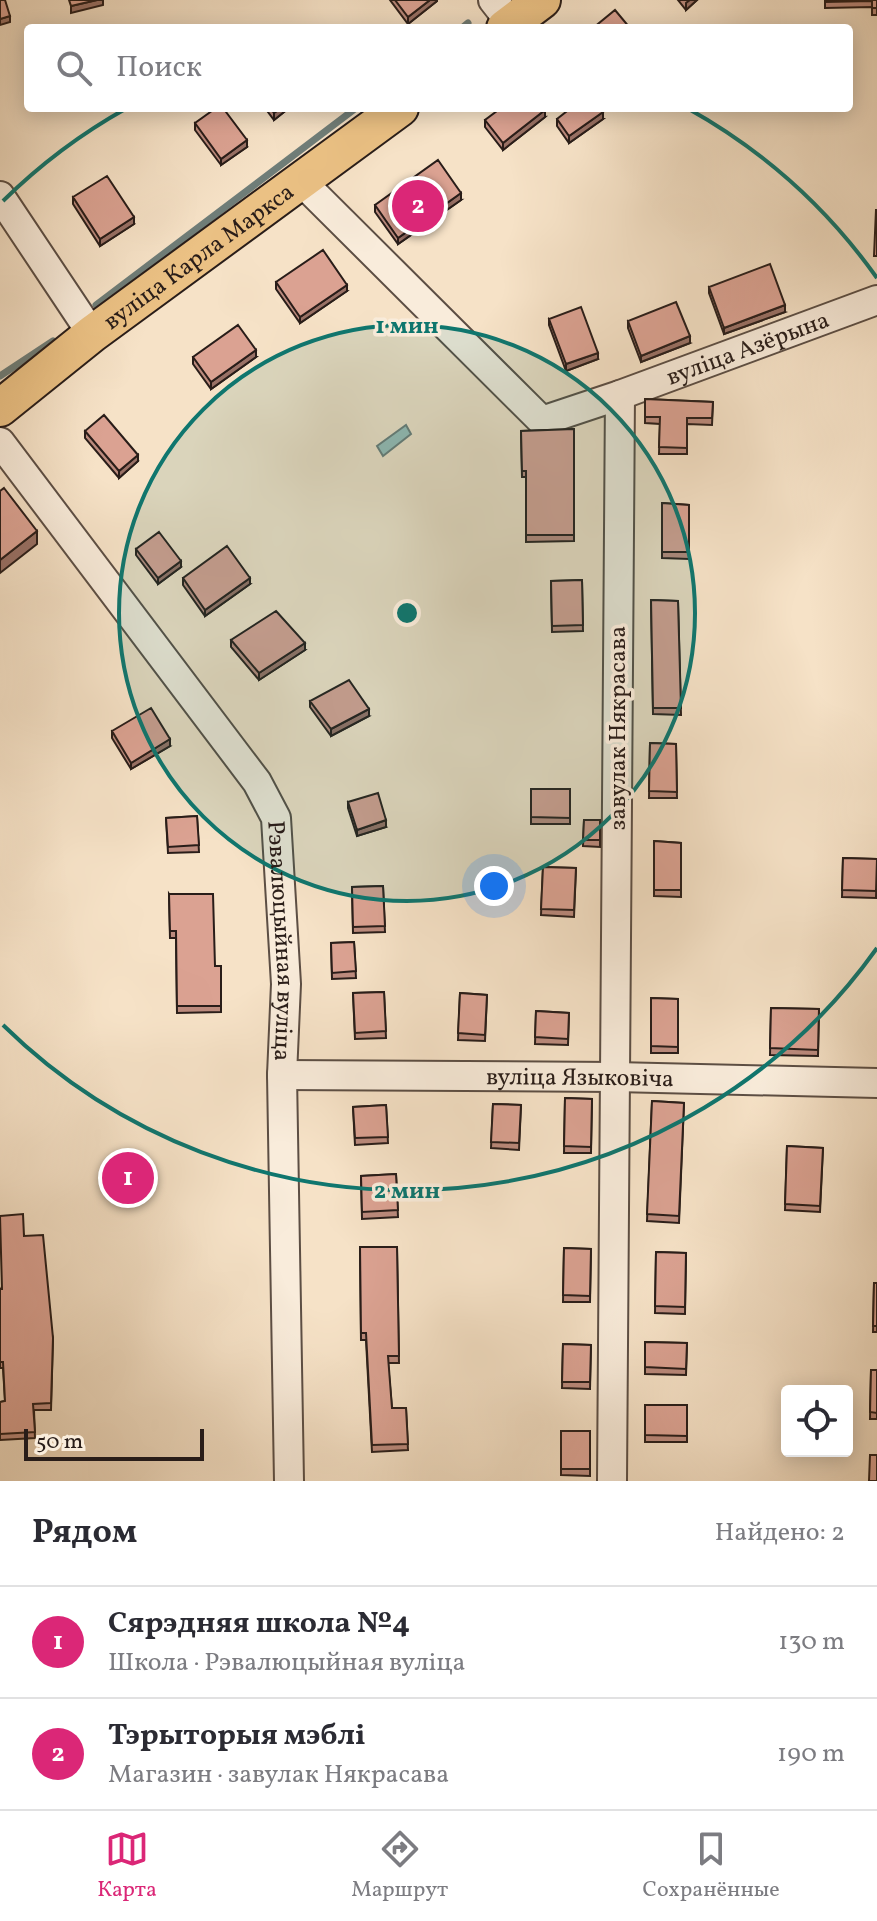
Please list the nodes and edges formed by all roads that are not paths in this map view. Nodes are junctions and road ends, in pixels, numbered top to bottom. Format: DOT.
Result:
graph roads {
  1 [pos="542,0"];
  2 [pos="503,17"];
  3 [pos="395,112"];
  4 [pos="302,182"];
  5 [pos="0,196"];
  6 [pos="877,300"];
  7 [pos="92,334"];
  8 [pos="620,395"];
  9 [pos="0,408"];
  10 [pos="0,442"];
  11 [pos="282,1075"];
  12 [pos="615,1077"];
  13 [pos="877,1083"];
  14 [pos="289,1481"];
  15 [pos="612,1481"];
  1 -- 2 [label="main road"];
  3 -- 4 [label="main road, вуліца Карла Маркса"];
  4 -- 7 [label="main road, вуліца Карла Маркса"];
  4 -- 8 [label="street"];
  5 -- 7 [label="street"];
  6 -- 8 [label="street, вуліца Азёрына"];
  7 -- 9 [label="main road, вуліца Карла Маркса"];
  8 -- 12 [label="street, завулак Някрасава"];
  10 -- 11 [label="street, Рэвалюцыйная вуліца"];
  11 -- 12 [label="street, вуліца Языковіча"];
  11 -- 14 [label="street, Рэвалюцыйная вуліца"];
  12 -- 13 [label="street, вуліца Языковіча"];
  12 -- 15 [label="street, завулак Някрасава"];
}
